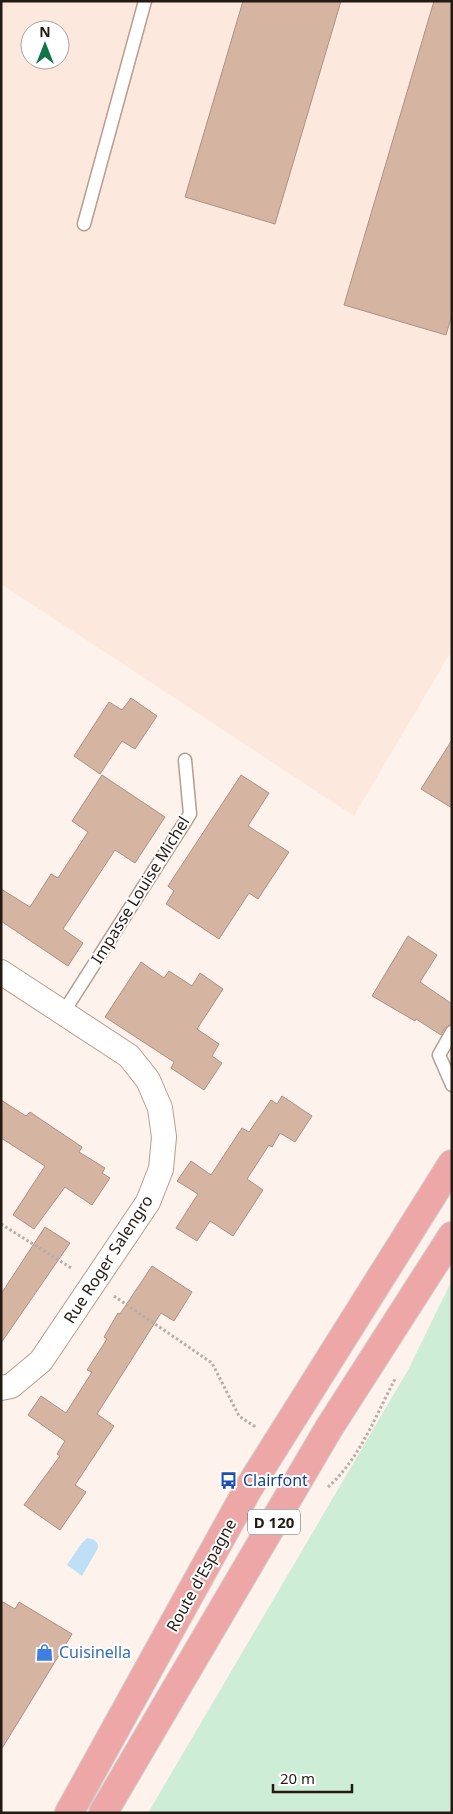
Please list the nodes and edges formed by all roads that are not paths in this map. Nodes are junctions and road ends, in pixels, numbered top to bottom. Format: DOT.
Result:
graph roads {
  1 [pos="145,1"];
  2 [pos="84,224"];
  3 [pos="185,760"];
  4 [pos="1,972"];
  5 [pos="63,1013"];
  6 [pos="452,1032"];
  7 [pos="452,1085"];
  8 [pos="452,1164"];
  9 [pos="452,1236"];
  10 [pos="1,1388"];
  11 [pos="69,1812"];
  12 [pos="104,1813"];
  1 -- 2 [label="lane"];
  3 -- 5 [label="lane, Impasse Louise Michel"];
  4 -- 5 [label="street, Rue Roger Salengro"];
  5 -- 10 [label="street, Rue Roger Salengro"];
  6 -- 7 [label="lane"];
  8 -- 11 [label="main road, Route d'Espagne / D 120"];
  9 -- 12 [label="main road, D 120"];
}
